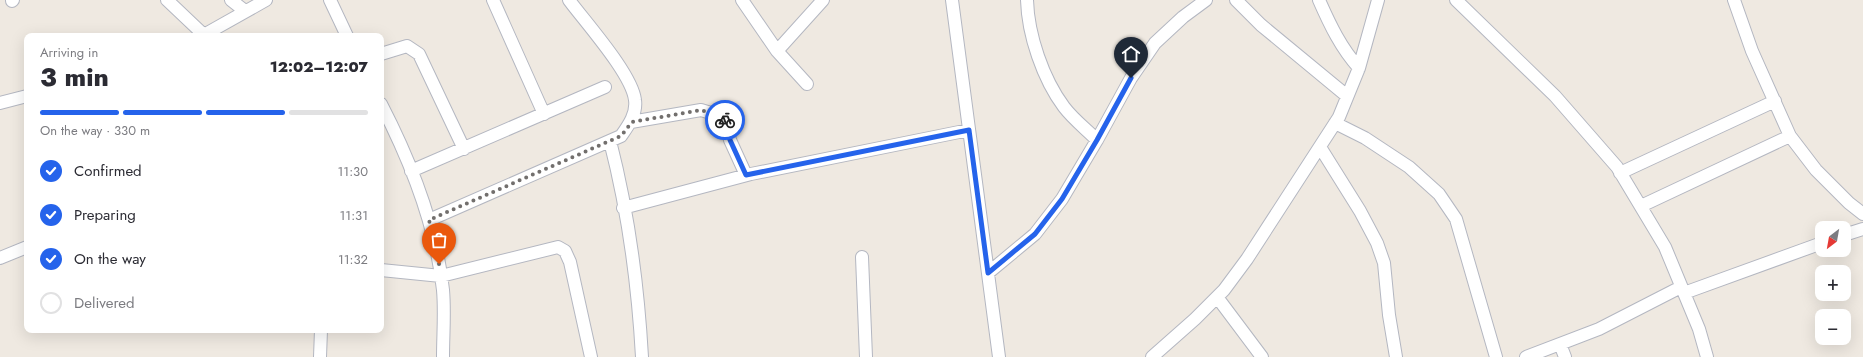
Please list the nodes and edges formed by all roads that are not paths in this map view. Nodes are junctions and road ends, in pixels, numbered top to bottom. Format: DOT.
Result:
graph roads {
  1 [pos="167,0"];
  2 [pos="231,0"];
  3 [pos="266,0"];
  4 [pos="330,0"];
  5 [pos="493,0"];
  6 [pos="569,0"];
  7 [pos="742,0"];
  8 [pos="823,0"];
  9 [pos="952,0"];
  10 [pos="1027,0"];
  11 [pos="1206,0"];
  12 [pos="1236,0"];
  13 [pos="1319,0"];
  14 [pos="1378,0"];
  15 [pos="1456,0"];
  16 [pos="1734,0"];
  17 [pos="245,11"];
  18 [pos="201,33"];
  19 [pos="209,33"];
  20 [pos="346,33"];
  21 [pos="777,51"];
  22 [pos="384,53"];
  23 [pos="1359,68"];
  24 [pos="807,84"];
  25 [pos="605,87"];
  26 [pos="1347,96"];
  27 [pos="24,97"];
  28 [pos="1774,101"];
  29 [pos="0,103"];
  30 [pos="384,111"];
  31 [pos="544,114"];
  32 [pos="632,122"];
  33 [pos="1335,123"];
  34 [pos="969,130"];
  35 [pos="1790,136"];
  36 [pos="1097,140"];
  37 [pos="610,141"];
  38 [pos="1320,147"];
  39 [pos="464,149"];
  40 [pos="411,171"];
  41 [pos="1620,173"];
  42 [pos="746,175"];
  43 [pos="1641,206"];
  44 [pos="623,208"];
  45 [pos="1863,214"];
  46 [pos="429,220"];
  47 [pos="1863,229"];
  48 [pos="1851,233"];
  49 [pos="1815,245"];
  50 [pos="24,248"];
  51 [pos="862,257"];
  52 [pos="0,258"];
  53 [pos="384,270"];
  54 [pos="988,273"];
  55 [pos="440,276"];
  56 [pos="1683,290"];
  57 [pos="1217,297"];
  58 [pos="321,333"];
  59 [pos="1560,344"];
  60 [pos="320,357"];
  61 [pos="442,357"];
  62 [pos="591,357"];
  63 [pos="642,357"];
  64 [pos="866,357"];
  65 [pos="999,357"];
  66 [pos="1152,357"];
  67 [pos="1262,357"];
  68 [pos="1396,357"];
  69 [pos="1496,357"];
  70 [pos="1526,357"];
  71 [pos="1565,357"];
  72 [pos="1707,357"];
  1 -- 18 [label="street"];
  2 -- 17 [label="street"];
  3 -- 17 [label="street"];
  4 -- 20 [label="street"];
  5 -- 31 [label="street"];
  6 -- 32 [label="street"];
  7 -- 21 [label="street"];
  8 -- 21 [label="street"];
  9 -- 34 [label="street"];
  10 -- 36 [label="street"];
  11 -- 36 [label="street"];
  12 -- 26 [label="street"];
  13 -- 23 [label="street"];
  14 -- 23 [label="street"];
  15 -- 41 [label="street"];
  16 -- 28 [label="street"];
  17 -- 19 [label="street"];
  21 -- 24 [label="street"];
  22 -- 39 [label="street"];
  23 -- 26 [label="street"];
  25 -- 31 [label="street"];
  26 -- 33 [label="street"];
  27 -- 29 [label="street"];
  28 -- 35 [label="street"];
  28 -- 41 [label="street"];
  30 -- 40 [label="street"];
  31 -- 39 [label="street"];
  32 -- 37 [label="street"];
  32 -- 42 [label="street"];
  33 -- 38 [label="street"];
  33 -- 69 [label="street"];
  34 -- 42 [label="street"];
  34 -- 54 [label="street"];
  35 -- 43 [label="street"];
  35 -- 45 [label="street"];
  36 -- 54 [label="street"];
  37 -- 44 [label="street"];
  37 -- 46 [label="street"];
  38 -- 57 [label="street"];
  38 -- 68 [label="street"];
  39 -- 40 [label="street"];
  40 -- 46 [label="street"];
  41 -- 43 [label="street"];
  42 -- 44 [label="street"];
  43 -- 56 [label="street"];
  44 -- 63 [label="street"];
  46 -- 55 [label="street"];
  47 -- 48 [label="street"];
  49 -- 56 [label="street"];
  50 -- 52 [label="street"];
  51 -- 64 [label="street"];
  53 -- 55 [label="street"];
  54 -- 65 [label="street"];
  55 -- 61 [label="street"];
  55 -- 62 [label="street"];
  56 -- 59 [label="street"];
  56 -- 72 [label="street"];
  57 -- 66 [label="street"];
  57 -- 67 [label="street"];
  58 -- 60 [label="street"];
  59 -- 70 [label="street"];
  59 -- 71 [label="street"];
}
